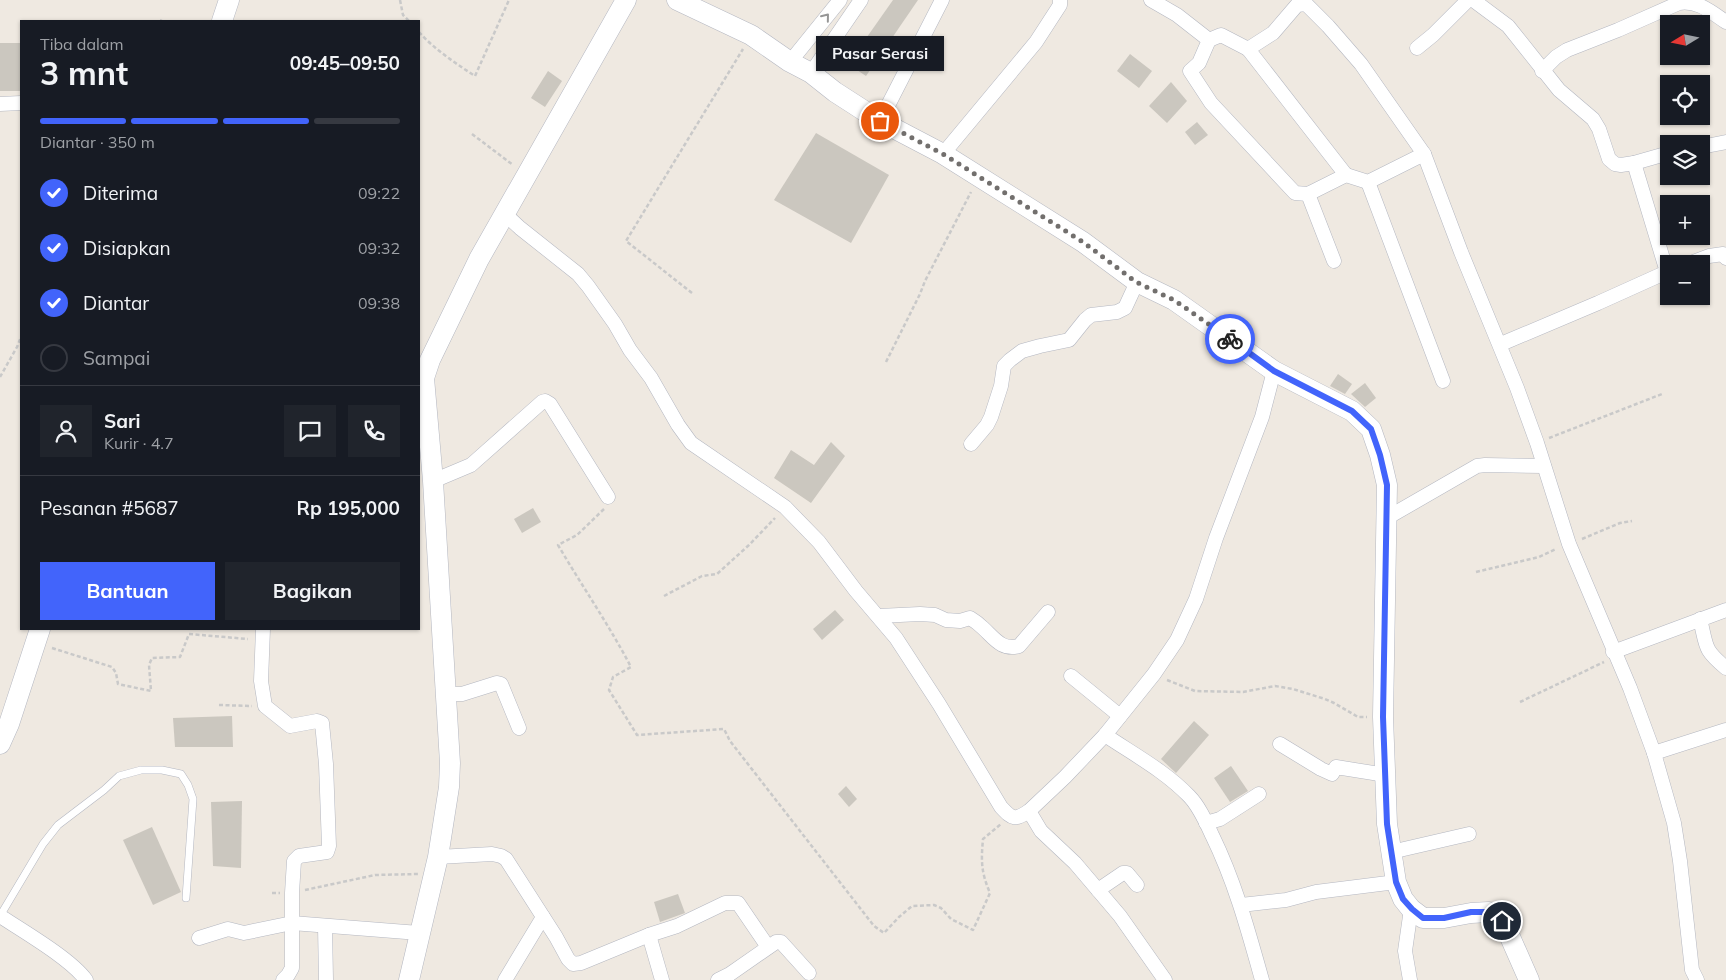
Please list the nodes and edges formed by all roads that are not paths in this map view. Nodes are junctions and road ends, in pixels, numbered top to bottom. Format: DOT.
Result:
graph roads {
  1 [pos="229,0"];
  2 [pos="626,0"];
  3 [pos="677,0"];
  4 [pos="840,0"];
  5 [pos="862,0"];
  6 [pos="942,0"];
  7 [pos="1060,0"];
  8 [pos="1151,0"];
  9 [pos="1468,0"];
  10 [pos="1473,0"];
  11 [pos="222,20"];
  12 [pos="1726,22"];
  13 [pos="1209,40"];
  14 [pos="1417,48"];
  15 [pos="1248,49"];
  16 [pos="790,62"];
  17 [pos="1542,71"];
  18 [pos="811,74"];
  19 [pos="20,103"];
  20 [pos="0,104"];
  21 [pos="880,121"];
  22 [pos="1726,142"];
  23 [pos="1710,145"];
  24 [pos="943,154"];
  25 [pos="1424,154"];
  26 [pos="1660,156"];
  27 [pos="1634,163"];
  28 [pos="1346,175"];
  29 [pos="1368,182"];
  30 [pos="1308,194"];
  31 [pos="505,214"];
  32 [pos="1663,255"];
  33 [pos="1710,256"];
  34 [pos="1726,258"];
  35 [pos="1334,261"];
  36 [pos="1660,276"];
  37 [pos="1136,282"];
  38 [pos="1501,344"];
  39 [pos="424,360"];
  40 [pos="1274,371"];
  41 [pos="1443,382"];
  42 [pos="971,444"];
  43 [pos="1544,466"];
  44 [pos="433,481"];
  45 [pos="608,497"];
  46 [pos="1385,519"];
  47 [pos="1726,610"];
  48 [pos="1048,612"];
  49 [pos="879,616"];
  50 [pos="1700,619"];
  51 [pos="262,635"];
  52 [pos="38,636"];
  53 [pos="1615,654"];
  54 [pos="1726,668"];
  55 [pos="1070,676"];
  56 [pos="447,694"];
  57 [pos="1120,716"];
  58 [pos="4,722"];
  59 [pos="519,728"];
  60 [pos="1726,730"];
  61 [pos="1105,734"];
  62 [pos="0,744"];
  63 [pos="1280,744"];
  64 [pos="1654,753"];
  65 [pos="1386,775"];
  66 [pos="1259,794"];
  67 [pos="1029,811"];
  68 [pos="1206,824"];
  69 [pos="1469,834"];
  70 [pos="1390,852"];
  71 [pos="436,865"];
  72 [pos="1396,882"];
  73 [pos="1137,885"];
  74 [pos="1098,890"];
  75 [pos="186,898"];
  76 [pos="1241,905"];
  77 [pos="1412,909"];
  78 [pos="0,916"];
  79 [pos="543,918"];
  80 [pos="292,923"];
  81 [pos="325,926"];
  82 [pos="419,934"];
  83 [pos="649,934"];
  84 [pos="199,938"];
  85 [pos="768,947"];
  86 [pos="810,973"];
  87 [pos="86,980"];
  88 [pos="283,980"];
  89 [pos="326,980"];
  90 [pos="409,980"];
  91 [pos="505,980"];
  92 [pos="662,980"];
  93 [pos="718,980"];
  94 [pos="1165,980"];
  95 [pos="1262,980"];
  96 [pos="1410,980"];
  97 [pos="1529,980"];
  98 [pos="1697,980"];
  1 -- 11 [label="street"];
  2 -- 31 [label="street"];
  3 -- 16 [label="street"];
  16 -- 4 [label="street, one-way"];
  5 -- 18 [label="street"];
  6 -- 21 [label="street"];
  7 -- 24 [label="street"];
  8 -- 13 [label="street"];
  9 -- 14 [label="street"];
  10 -- 17 [label="street"];
  12 -- 17 [label="street"];
  13 -- 15 [label="street"];
  13 -- 30 [label="street"];
  15 -- 25 [label="street"];
  15 -- 28 [label="street"];
  16 -- 18 [label="street"];
  17 -- 27 [label="street"];
  18 -- 21 [label="street"];
  19 -- 20 [label="street"];
  21 -- 24 [label="street"];
  22 -- 23 [label="street"];
  24 -- 37 [label="street"];
  25 -- 29 [label="street"];
  25 -- 38 [label="street"];
  26 -- 27 [label="street"];
  27 -- 32 [label="street"];
  28 -- 29 [label="street"];
  28 -- 30 [label="street"];
  29 -- 41 [label="street"];
  30 -- 35 [label="street"];
  31 -- 39 [label="street"];
  31 -- 49 [label="street"];
  33 -- 34 [label="street"];
  36 -- 38 [label="street"];
  37 -- 40 [label="street"];
  37 -- 42 [label="street"];
  38 -- 43 [label="street"];
  39 -- 44 [label="street"];
  40 -- 46 [label="street"];
  40 -- 57 [label="street"];
  43 -- 46 [label="street"];
  43 -- 53 [label="street"];
  44 -- 45 [label="street"];
  44 -- 56 [label="street"];
  46 -- 65 [label="street"];
  47 -- 50 [label="street"];
  48 -- 49 [label="street"];
  49 -- 67 [label="street"];
  50 -- 53 [label="street"];
  50 -- 54 [label="street"];
  51 -- 80 [label="street"];
  52 -- 58 [label="street"];
  53 -- 64 [label="street"];
  55 -- 57 [label="street"];
  56 -- 59 [label="street"];
  56 -- 71 [label="street"];
  57 -- 61 [label="street"];
  58 -- 62 [label="street"];
  60 -- 64 [label="street"];
  61 -- 67 [label="street"];
  61 -- 68 [label="street"];
  63 -- 65 [label="street"];
  64 -- 98 [label="street"];
  65 -- 70 [label="street"];
  66 -- 68 [label="street"];
  67 -- 74 [label="street"];
  68 -- 76 [label="street"];
  69 -- 70 [label="street"];
  70 -- 72 [label="street"];
  71 -- 79 [label="street"];
  71 -- 82 [label="street"];
  72 -- 76 [label="street"];
  72 -- 77 [label="street"];
  73 -- 74 [label="street"];
  74 -- 94 [label="street"];
  75 -- 78 [label="lane"];
  76 -- 95 [label="street"];
  77 -- 96 [label="street"];
  77 -- 97 [label="street"];
  78 -- 87 [label="street"];
  79 -- 83 [label="street"];
  79 -- 91 [label="street"];
  80 -- 81 [label="street"];
  80 -- 84 [label="street"];
  80 -- 88 [label="street"];
  81 -- 82 [label="street"];
  81 -- 89 [label="street"];
  82 -- 90 [label="street"];
  83 -- 85 [label="street"];
  83 -- 92 [label="street"];
  85 -- 86 [label="street"];
  85 -- 93 [label="street"];
}
